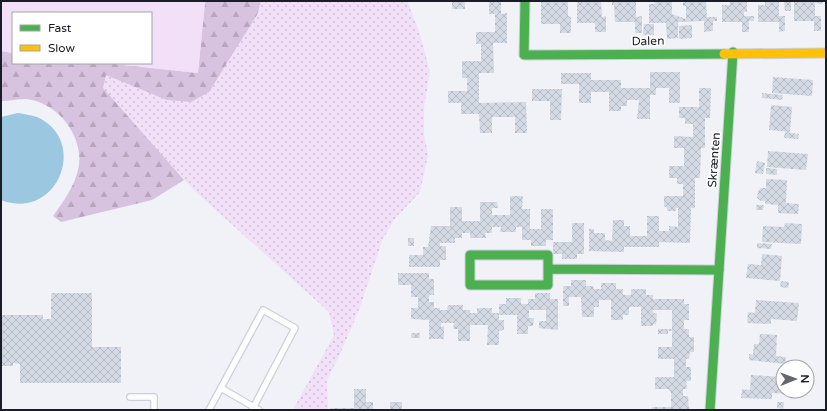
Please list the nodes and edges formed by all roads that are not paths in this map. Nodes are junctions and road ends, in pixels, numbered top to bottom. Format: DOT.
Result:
graph roads {
  1 [pos="525,1"];
  2 [pos="733,52"];
  3 [pos="826,53"];
  4 [pos="548,269"];
  5 [pos="719,270"];
  6 [pos="221,388"];
  7 [pos="130,397"];
  8 [pos="255,409"];
  9 [pos="154,410"];
  10 [pos="210,410"];
  11 [pos="710,410"];
  1 -- 2 [label="street, Dalen"];
  2 -- 3 [label="street, Dalen"];
  2 -- 5 [label="street, Skrænten"];
  4 -- 4 [label="street"];
  4 -- 5 [label="street"];
  5 -- 11 [label="street, Skrænten"];
  6 -- 8 [label="lane"];
  6 -- 8 [label="lane"];
  6 -- 10 [label="lane"];
  7 -- 9 [label="lane"];
}
